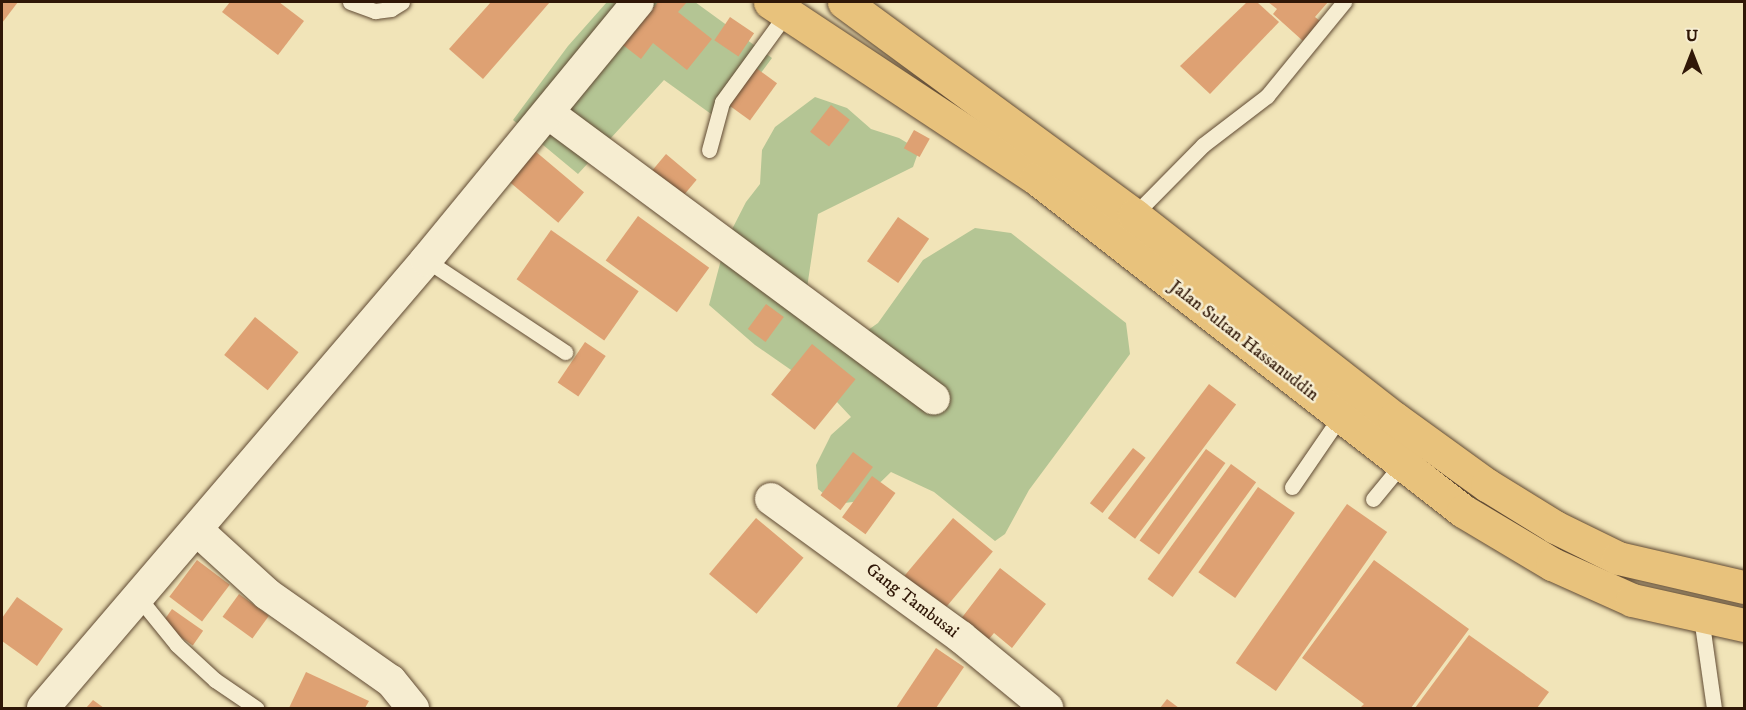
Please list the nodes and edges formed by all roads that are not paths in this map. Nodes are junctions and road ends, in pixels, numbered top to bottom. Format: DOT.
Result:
graph roads {
  1 [pos="350,2"];
  2 [pos="402,2"];
  3 [pos="638,2"];
  4 [pos="1344,2"];
  5 [pos="848,4"];
  6 [pos="778,8"];
  7 [pos="824,40"];
  8 [pos="548,113"];
  9 [pos="709,150"];
  10 [pos="1134,215"];
  11 [pos="426,260"];
  12 [pos="565,352"];
  13 [pos="934,399"];
  14 [pos="1340,417"];
  15 [pos="1401,465"];
  16 [pos="1292,488"];
  17 [pos="771,499"];
  18 [pos="1373,499"];
  19 [pos="197,530"];
  20 [pos="1744,587"];
  21 [pos="139,598"];
  22 [pos="1701,617"];
  23 [pos="1744,625"];
  24 [pos="43,708"];
  25 [pos="256,708"];
  26 [pos="412,708"];
  27 [pos="1047,708"];
  28 [pos="1714,708"];
  1 -- 2 [label="lane"];
  3 -- 8 [label="street"];
  4 -- 10 [label="lane"];
  5 -- 7 [label="main road"];
  5 -- 10 [label="main road, Jalan Sultan Hassanuddin"];
  6 -- 7 [label="main road, Jalan Sultan Hassanuddin"];
  6 -- 9 [label="lane"];
  7 -- 14 [label="main road, Jalan Sultan Hassanuddin"];
  8 -- 11 [label="street"];
  8 -- 13 [label="street"];
  10 -- 20 [label="main road, Jalan Sultan Hassanuddin"];
  11 -- 12 [label="lane"];
  11 -- 19 [label="street"];
  14 -- 15 [label="main road, Jalan Sultan Hassanuddin"];
  14 -- 16 [label="lane"];
  15 -- 18 [label="lane"];
  15 -- 22 [label="main road, Jalan Sultan Hassanuddin"];
  17 -- 27 [label="street, Gang Tambusai"];
  19 -- 21 [label="street"];
  19 -- 26 [label="street"];
  21 -- 24 [label="street"];
  21 -- 25 [label="lane"];
  22 -- 23 [label="main road, Jalan Sultan Hassanuddin"];
  22 -- 28 [label="lane"];
}
